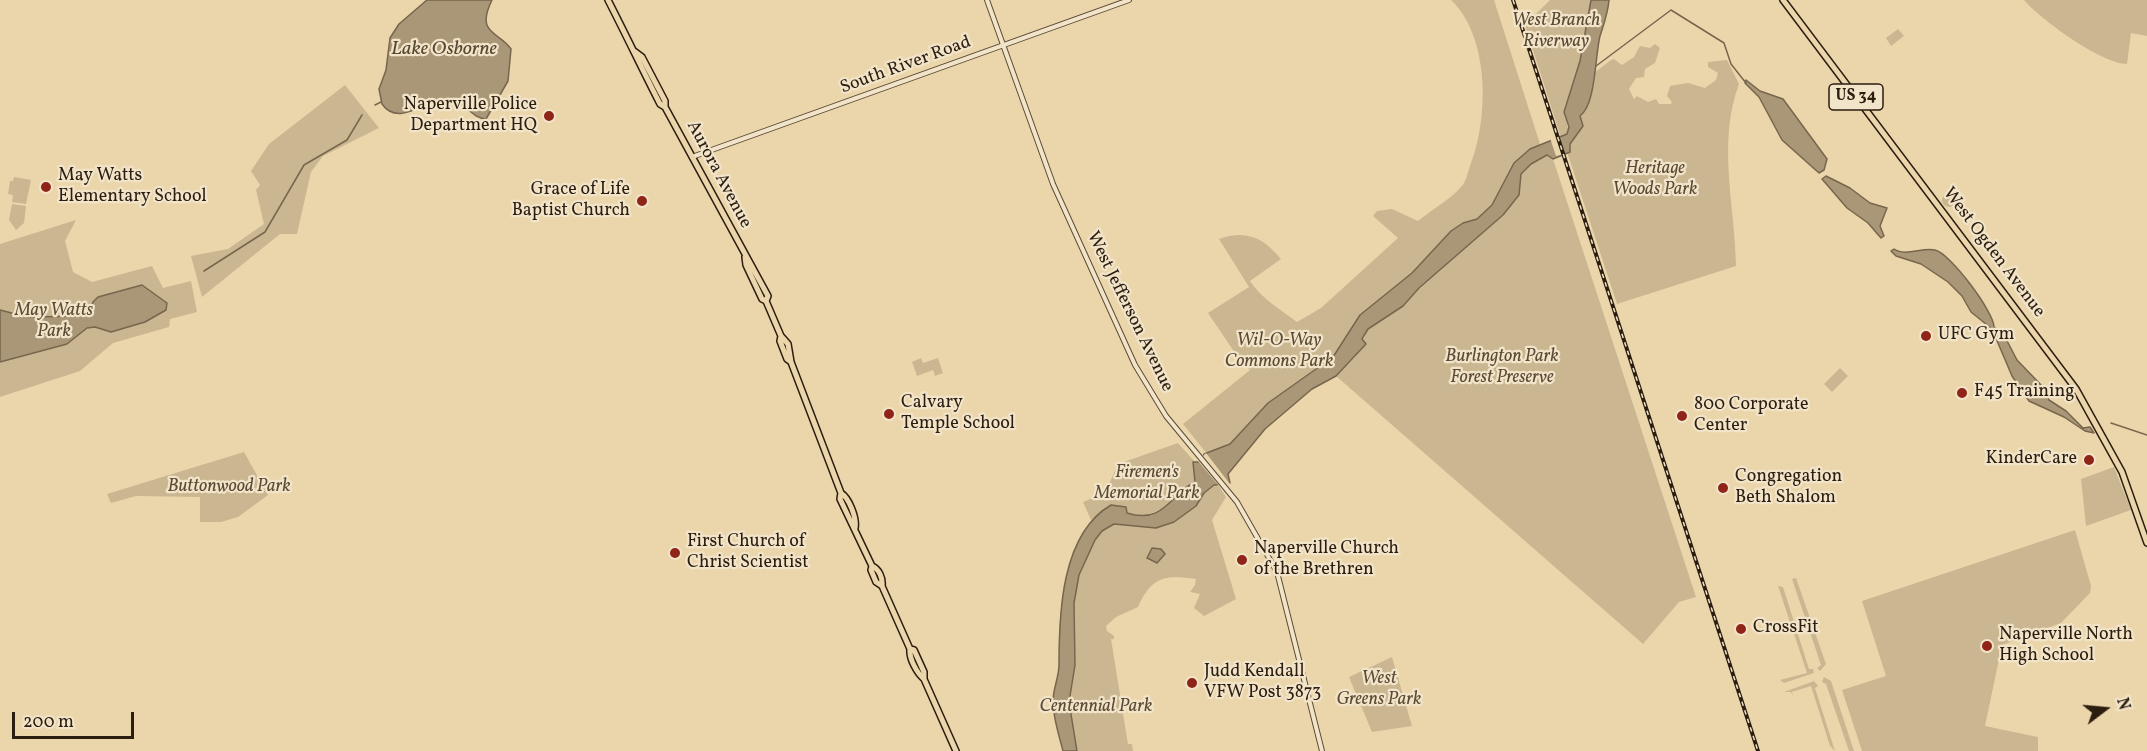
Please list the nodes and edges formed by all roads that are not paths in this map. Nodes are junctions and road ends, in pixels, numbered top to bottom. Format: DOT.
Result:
graph roads {
  1 [pos="608,0"];
  2 [pos="987,0"];
  3 [pos="1129,0"];
  4 [pos="1784,0"];
  5 [pos="1004,45"];
  6 [pos="692,157"];
  7 [pos="2147,543"];
  8 [pos="956,751"];
  9 [pos="1322,751"];
  1 -- 6 [label="main road, Aurora Avenue"];
  2 -- 5 [label="street, West Jefferson Avenue"];
  3 -- 5 [label="street, South River Road"];
  4 -- 7 [label="main road, West Ogden Avenue / US 34"];
  5 -- 6 [label="street, South River Road"];
  5 -- 9 [label="street, West Jefferson Avenue"];
  6 -- 8 [label="main road, Aurora Avenue"];
}
